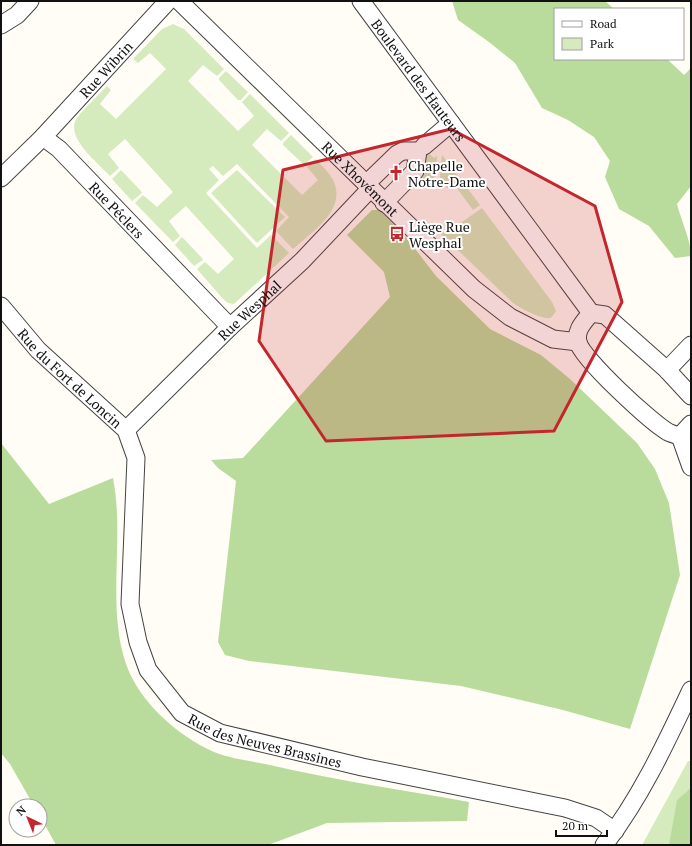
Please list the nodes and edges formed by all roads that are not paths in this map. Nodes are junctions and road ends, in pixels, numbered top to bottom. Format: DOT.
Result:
graph roads {
  1 [pos="30,1"];
  2 [pos="168,1"];
  3 [pos="179,1"];
  4 [pos="361,1"];
  5 [pos="1,25"];
  6 [pos="451,122"];
  7 [pos="43,137"];
  8 [pos="424,146"];
  9 [pos="1,178"];
  10 [pos="368,186"];
  11 [pos="384,203"];
  12 [pos="1,306"];
  13 [pos="591,313"];
  14 [pos="230,327"];
  15 [pos="578,342"];
  16 [pos="691,345"];
  17 [pos="667,370"];
  18 [pos="691,396"];
  19 [pos="126,430"];
  20 [pos="686,430"];
  21 [pos="691,467"];
  22 [pos="691,690"];
  23 [pos="615,831"];
  24 [pos="604,845"];
  1 -- 5 [label="street"];
  2 -- 7 [label="street, Rue Wibrin"];
  3 -- 10 [label="street, Rue Xhovémont"];
  4 -- 6 [label="street, Boulevard des Hauteurs"];
  6 -- 8 [label="street"];
  6 -- 13 [label="street, Boulevard des Hauteurs"];
  7 -- 9 [label="street"];
  7 -- 14 [label="street, Rue Péclers"];
  10 -- 11 [label="street, Rue Xhovémont"];
  10 -- 11 [label="street, Rue Wesphal"];
  10 -- 14 [label="street, Rue Wesphal"];
  11 -- 15 [label="street, Rue Xhovémont"];
  12 -- 19 [label="street, Rue du Fort de Loncin"];
  13 -- 15 [label="street"];
  13 -- 17 [label="street"];
  14 -- 19 [label="street, Rue Wesphal"];
  15 -- 20 [label="street"];
  16 -- 17 [label="street"];
  17 -- 18 [label="street"];
  19 -- 23 [label="street, Rue des Neuves Brassines"];
  20 -- 21 [label="street"];
  22 -- 23 [label="street"];
  23 -- 24 [label="street"];
}
